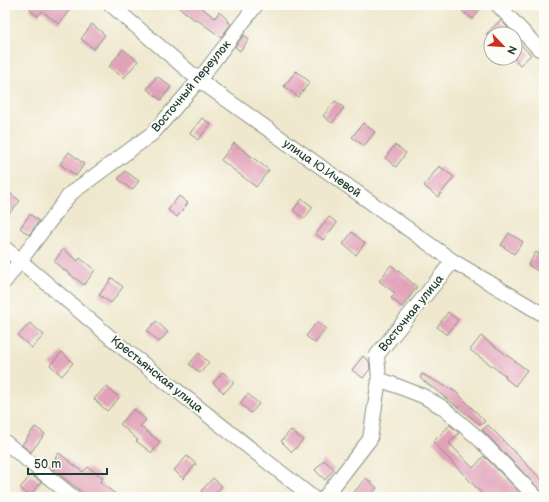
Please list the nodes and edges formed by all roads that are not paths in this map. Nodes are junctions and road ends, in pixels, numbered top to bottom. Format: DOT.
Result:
graph roads {
  1 [pos="111,5"];
  2 [pos="256,5"];
  3 [pos="498,5"];
  4 [pos="539,49"];
  5 [pos="199,80"];
  6 [pos="5,248"];
  7 [pos="21,260"];
  8 [pos="453,261"];
  9 [pos="5,281"];
  10 [pos="544,315"];
  11 [pos="379,379"];
  12 [pos="5,442"];
  13 [pos="73,497"];
  14 [pos="312,497"];
  15 [pos="326,497"];
  16 [pos="536,497"];
  1 -- 5 [label="street, улица Ю.Ичевой"];
  2 -- 5 [label="street, Восточный переулок"];
  3 -- 4 [label="street"];
  5 -- 7 [label="street, Восточный переулок"];
  5 -- 8 [label="street, улица Ю.Ичевой"];
  6 -- 7 [label="street, Крестьянская улица"];
  7 -- 9 [label="street, Восточный переулок"];
  7 -- 14 [label="street, Крестьянская улица"];
  8 -- 10 [label="street, улица Ю.Ичевой"];
  8 -- 11 [label="street, Восточная улица"];
  11 -- 15 [label="street, Восточная улица"];
  11 -- 16 [label="street"];
  12 -- 13 [label="street"];
}
